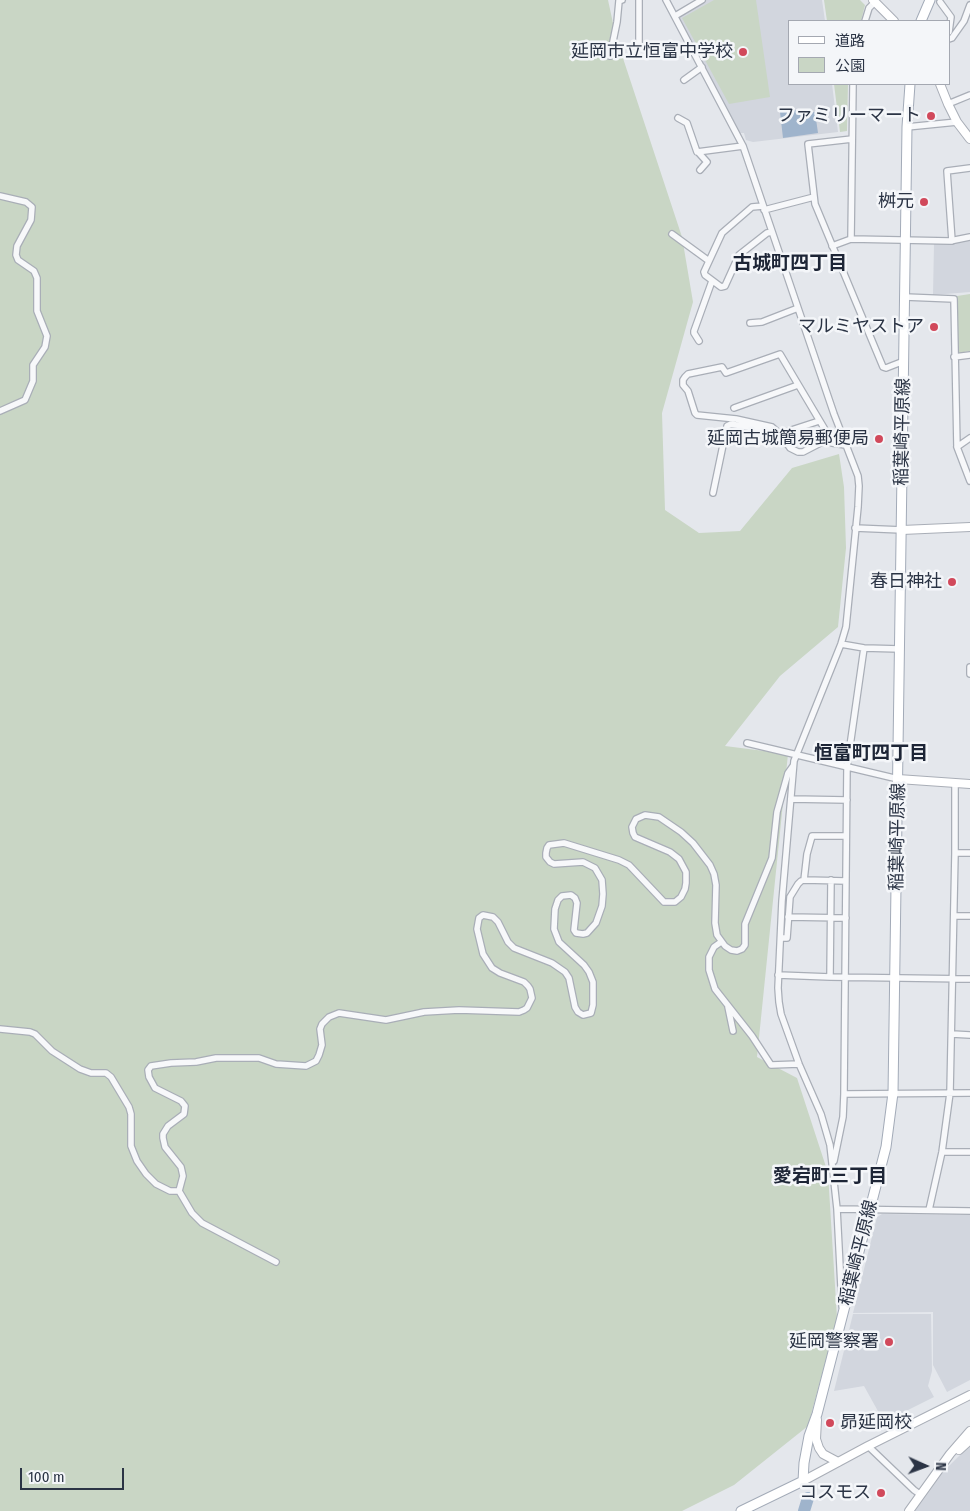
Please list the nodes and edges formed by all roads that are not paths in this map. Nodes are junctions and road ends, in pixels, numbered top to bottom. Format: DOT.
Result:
graph roads {
  1 [pos="622,0"];
  2 [pos="639,0"];
  3 [pos="666,0"];
  4 [pos="702,0"];
  5 [pos="930,0"];
  6 [pos="874,1"];
  7 [pos="940,2"];
  8 [pos="970,4"];
  9 [pos="674,16"];
  10 [pos="865,20"];
  11 [pos="893,20"];
  12 [pos="921,20"];
  13 [pos="950,24"];
  14 [pos="950,39"];
  15 [pos="639,43"];
  16 [pos="610,56"];
  17 [pos="702,67"];
  18 [pos="684,80"];
  19 [pos="853,85"];
  20 [pos="910,85"];
  21 [pos="940,85"];
  22 [pos="970,95"];
  23 [pos="948,104"];
  24 [pos="678,118"];
  25 [pos="958,122"];
  26 [pos="907,127"];
  27 [pos="968,129"];
  28 [pos="852,139"];
  29 [pos="970,139"];
  30 [pos="743,146"];
  31 [pos="698,152"];
  32 [pos="970,168"];
  33 [pos="700,170"];
  34 [pos="0,196"];
  35 [pos="814,197"];
  36 [pos="763,208"];
  37 [pos="772,232"];
  38 [pos="672,234"];
  39 [pos="970,237"];
  40 [pos="851,239"];
  41 [pos="906,240"];
  42 [pos="952,240"];
  43 [pos="832,246"];
  44 [pos="709,261"];
  45 [pos="712,280"];
  46 [pos="905,297"];
  47 [pos="798,308"];
  48 [pos="750,324"];
  49 [pos="699,341"];
  50 [pos="970,355"];
  51 [pos="954,357"];
  52 [pos="904,361"];
  53 [pos="798,385"];
  54 [pos="734,408"];
  55 [pos="0,411"];
  56 [pos="820,421"];
  57 [pos="781,435"];
  58 [pos="830,438"];
  59 [pos="970,438"];
  60 [pos="845,445"];
  61 [pos="957,447"];
  62 [pos="970,481"];
  63 [pos="713,493"];
  64 [pos="970,527"];
  65 [pos="856,528"];
  66 [pos="902,530"];
  67 [pos="841,644"];
  68 [pos="864,648"];
  69 [pos="900,649"];
  70 [pos="970,668"];
  71 [pos="970,674"];
  72 [pos="747,743"];
  73 [pos="796,754"];
  74 [pos="793,766"];
  75 [pos="847,767"];
  76 [pos="898,779"];
  77 [pos="955,783"];
  78 [pos="970,784"];
  79 [pos="790,799"];
  80 [pos="846,800"];
  81 [pos="846,836"];
  82 [pos="955,853"];
  83 [pos="970,853"];
  84 [pos="804,880"];
  85 [pos="831,880"];
  86 [pos="846,880"];
  87 [pos="954,916"];
  88 [pos="970,916"];
  89 [pos="788,917"];
  90 [pos="830,918"];
  91 [pos="846,918"];
  92 [pos="780,938"];
  93 [pos="722,942"];
  94 [pos="778,975"];
  95 [pos="846,977"];
  96 [pos="830,978"];
  97 [pos="896,978"];
  98 [pos="953,978"];
  99 [pos="970,979"];
  100 [pos="727,1005"];
  101 [pos="0,1029"];
  102 [pos="733,1031"];
  103 [pos="952,1034"];
  104 [pos="970,1035"];
  105 [pos="799,1064"];
  106 [pos="893,1093"];
  107 [pos="950,1093"];
  108 [pos="970,1093"];
  109 [pos="844,1094"];
  110 [pos="942,1152"];
  111 [pos="970,1152"];
  112 [pos="833,1166"];
  113 [pos="179,1191"];
  114 [pos="837,1209"];
  115 [pos="870,1210"];
  116 [pos="928,1210"];
  117 [pos="970,1211"];
  118 [pos="276,1262"];
  119 [pos="843,1317"];
  120 [pos="970,1395"];
  121 [pos="817,1414"];
  122 [pos="970,1431"];
  123 [pos="970,1440"];
  124 [pos="868,1446"];
  125 [pos="838,1462"];
  126 [pos="941,1467"];
  127 [pos="803,1481"];
  128 [pos="921,1495"];
  129 [pos="741,1511"];
  130 [pos="909,1511"];
  1 -- 16 [label="street"];
  2 -- 15 [label="street"];
  3 -- 9 [label="street"];
  4 -- 9 [label="street"];
  5 -- 12 [label="main road"];
  6 -- 10 [label="street"];
  6 -- 11 [label="street"];
  7 -- 13 [label="street"];
  8 -- 14 [label="street"];
  9 -- 17 [label="street"];
  17 -- 18 [label="street"];
  17 -- 30 [label="street"];
  19 -- 28 [label="street"];
  20 -- 26 [label="main road, 稲葉崎平原線"];
  21 -- 23 [label="street"];
  22 -- 23 [label="street"];
  23 -- 25 [label="street"];
  24 -- 31 [label="street"];
  25 -- 26 [label="street"];
  25 -- 27 [label="street"];
  26 -- 41 [label="main road, 稲葉崎平原線"];
  27 -- 29 [label="street"];
  28 -- 35 [label="street"];
  28 -- 40 [label="street"];
  30 -- 31 [label="street"];
  30 -- 36 [label="street"];
  31 -- 33 [label="street"];
  32 -- 42 [label="street"];
  34 -- 55 [label="street"];
  35 -- 36 [label="street"];
  35 -- 43 [label="street"];
  36 -- 37 [label="street"];
  36 -- 44 [label="street"];
  37 -- 45 [label="street"];
  37 -- 47 [label="street"];
  38 -- 44 [label="street"];
  39 -- 42 [label="street"];
  40 -- 41 [label="street"];
  40 -- 43 [label="street"];
  41 -- 42 [label="street"];
  41 -- 46 [label="main road, 稲葉崎平原線"];
  43 -- 52 [label="street"];
  44 -- 45 [label="street"];
  45 -- 49 [label="street"];
  46 -- 51 [label="street"];
  46 -- 52 [label="main road, 稲葉崎平原線"];
  47 -- 48 [label="street"];
  47 -- 60 [label="street"];
  50 -- 51 [label="street"];
  51 -- 61 [label="street"];
  52 -- 66 [label="main road, 稲葉崎平原線"];
  53 -- 54 [label="street"];
  53 -- 56 [label="street"];
  53 -- 57 [label="street"];
  56 -- 57 [label="street"];
  56 -- 58 [label="street"];
  57 -- 58 [label="street"];
  57 -- 63 [label="street"];
  58 -- 60 [label="street"];
  59 -- 61 [label="street"];
  60 -- 65 [label="street"];
  61 -- 62 [label="street"];
  64 -- 66 [label="street"];
  65 -- 66 [label="street"];
  65 -- 67 [label="street"];
  66 -- 69 [label="main road, 稲葉崎平原線"];
  67 -- 68 [label="street"];
  67 -- 73 [label="street"];
  68 -- 69 [label="street"];
  68 -- 75 [label="street"];
  69 -- 76 [label="main road, 稲葉崎平原線"];
  70 -- 71 [label="street"];
  72 -- 73 [label="street"];
  73 -- 74 [label="street"];
  73 -- 75 [label="street"];
  74 -- 79 [label="street"];
  74 -- 93 [label="street"];
  75 -- 76 [label="street"];
  75 -- 80 [label="street"];
  76 -- 77 [label="street"];
  76 -- 97 [label="main road, 稲葉崎平原線"];
  77 -- 78 [label="street"];
  77 -- 82 [label="street"];
  79 -- 80 [label="street"];
  79 -- 92 [label="street"];
  80 -- 81 [label="street"];
  81 -- 84 [label="street"];
  81 -- 86 [label="street"];
  82 -- 83 [label="street"];
  82 -- 87 [label="street"];
  84 -- 85 [label="street"];
  84 -- 89 [label="street"];
  85 -- 86 [label="street"];
  85 -- 90 [label="street"];
  86 -- 91 [label="street"];
  87 -- 88 [label="street"];
  87 -- 98 [label="street"];
  89 -- 90 [label="street"];
  89 -- 92 [label="street"];
  90 -- 91 [label="street"];
  90 -- 96 [label="street"];
  91 -- 95 [label="street"];
  92 -- 94 [label="street"];
  93 -- 100 [label="street"];
  93 -- 113 [label="street"];
  94 -- 96 [label="street"];
  94 -- 105 [label="street"];
  95 -- 96 [label="street"];
  95 -- 97 [label="street"];
  95 -- 109 [label="street"];
  97 -- 98 [label="street"];
  97 -- 106 [label="main road, 稲葉崎平原線"];
  98 -- 99 [label="street"];
  98 -- 103 [label="street"];
  100 -- 102 [label="street"];
  100 -- 105 [label="street"];
  101 -- 113 [label="street"];
  103 -- 104 [label="street"];
  103 -- 107 [label="street"];
  105 -- 112 [label="street"];
  106 -- 107 [label="street"];
  106 -- 109 [label="street"];
  106 -- 115 [label="main road, 稲葉崎平原線"];
  107 -- 108 [label="street"];
  107 -- 110 [label="street"];
  109 -- 112 [label="street"];
  110 -- 111 [label="street"];
  110 -- 116 [label="street"];
  112 -- 114 [label="street"];
  113 -- 118 [label="street"];
  114 -- 115 [label="street"];
  114 -- 119 [label="street"];
  115 -- 116 [label="street"];
  115 -- 119 [label="main road, 稲葉崎平原線"];
  116 -- 117 [label="street"];
  119 -- 121 [label="main road, 稲葉崎平原線"];
  120 -- 124 [label="street"];
  121 -- 125 [label="street"];
  121 -- 127 [label="main road, 稲葉崎平原線"];
  122 -- 126 [label="street"];
  123 -- 126 [label="street"];
  124 -- 125 [label="street"];
  124 -- 128 [label="street"];
  125 -- 127 [label="street"];
  126 -- 128 [label="street"];
  127 -- 129 [label="main road"];
  128 -- 130 [label="street"];
}
